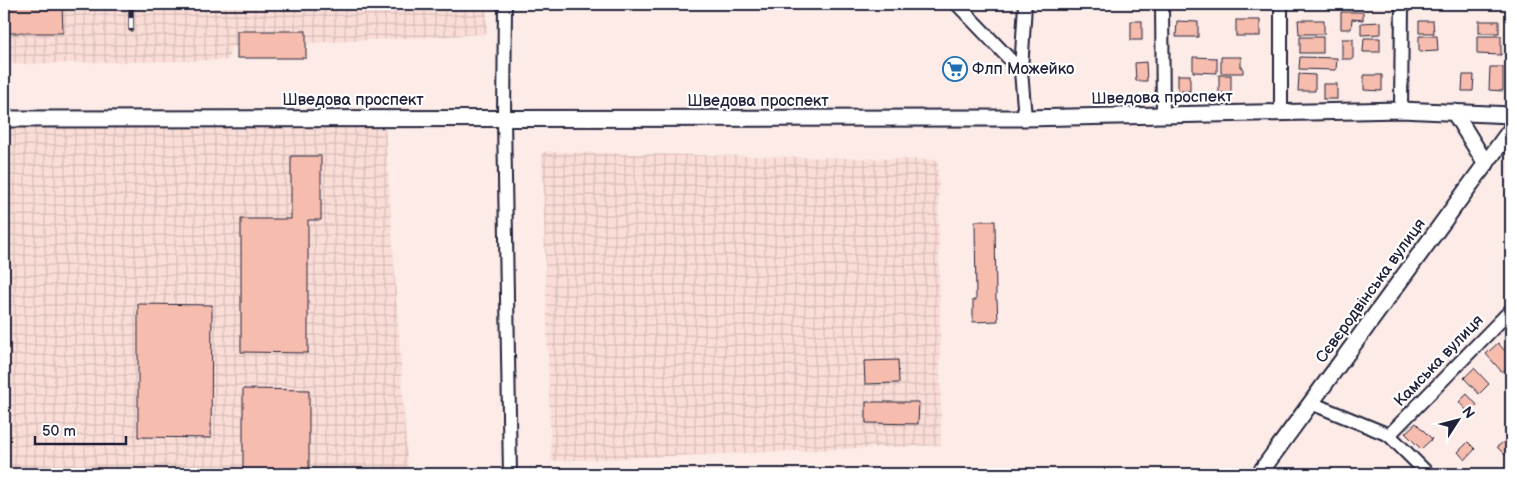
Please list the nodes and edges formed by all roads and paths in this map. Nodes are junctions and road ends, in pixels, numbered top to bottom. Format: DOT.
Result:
graph roads {
  1 [pos="505,4"];
  2 [pos="957,4"];
  3 [pos="1025,4"];
  4 [pos="1162,4"];
  5 [pos="1281,4"];
  6 [pos="1402,4"];
  7 [pos="1022,71"];
  8 [pos="1400,110"];
  9 [pos="1454,112"];
  10 [pos="1281,113"];
  11 [pos="1163,115"];
  12 [pos="1511,115"];
  13 [pos="504,118"];
  14 [pos="1025,118"];
  15 [pos="4,119"];
  16 [pos="1511,129"];
  17 [pos="1486,164"];
  18 [pos="1511,310"];
  19 [pos="1311,403"];
  20 [pos="1390,435"];
  21 [pos="510,474"];
  22 [pos="1259,474"];
  23 [pos="1428,474"];
  1 -- 13 [label="street"];
  2 -- 7 [label="street"];
  3 -- 7 [label="street"];
  4 -- 11 [label="street"];
  5 -- 10 [label="street"];
  6 -- 8 [label="street"];
  7 -- 14 [label="street"];
  8 -- 9 [label="street, Шведова проспект"];
  8 -- 10 [label="street, Шведова проспект"];
  9 -- 12 [label="street, Шведова проспект"];
  9 -- 17 [label="street"];
  10 -- 11 [label="street, Шведова проспект"];
  11 -- 14 [label="street, Шведова проспект"];
  13 -- 14 [label="street, Шведова проспект"];
  13 -- 15 [label="street, Шведова проспект"];
  13 -- 21 [label="street"];
  16 -- 17 [label="street, Сєвєродвінська вулиця"];
  17 -- 19 [label="street, Сєвєродвінська вулиця"];
  18 -- 20 [label="street, Камська вулиця"];
  19 -- 20 [label="street"];
  19 -- 22 [label="street, Сєвєродвінська вулиця"];
  20 -- 23 [label="street"];
}
